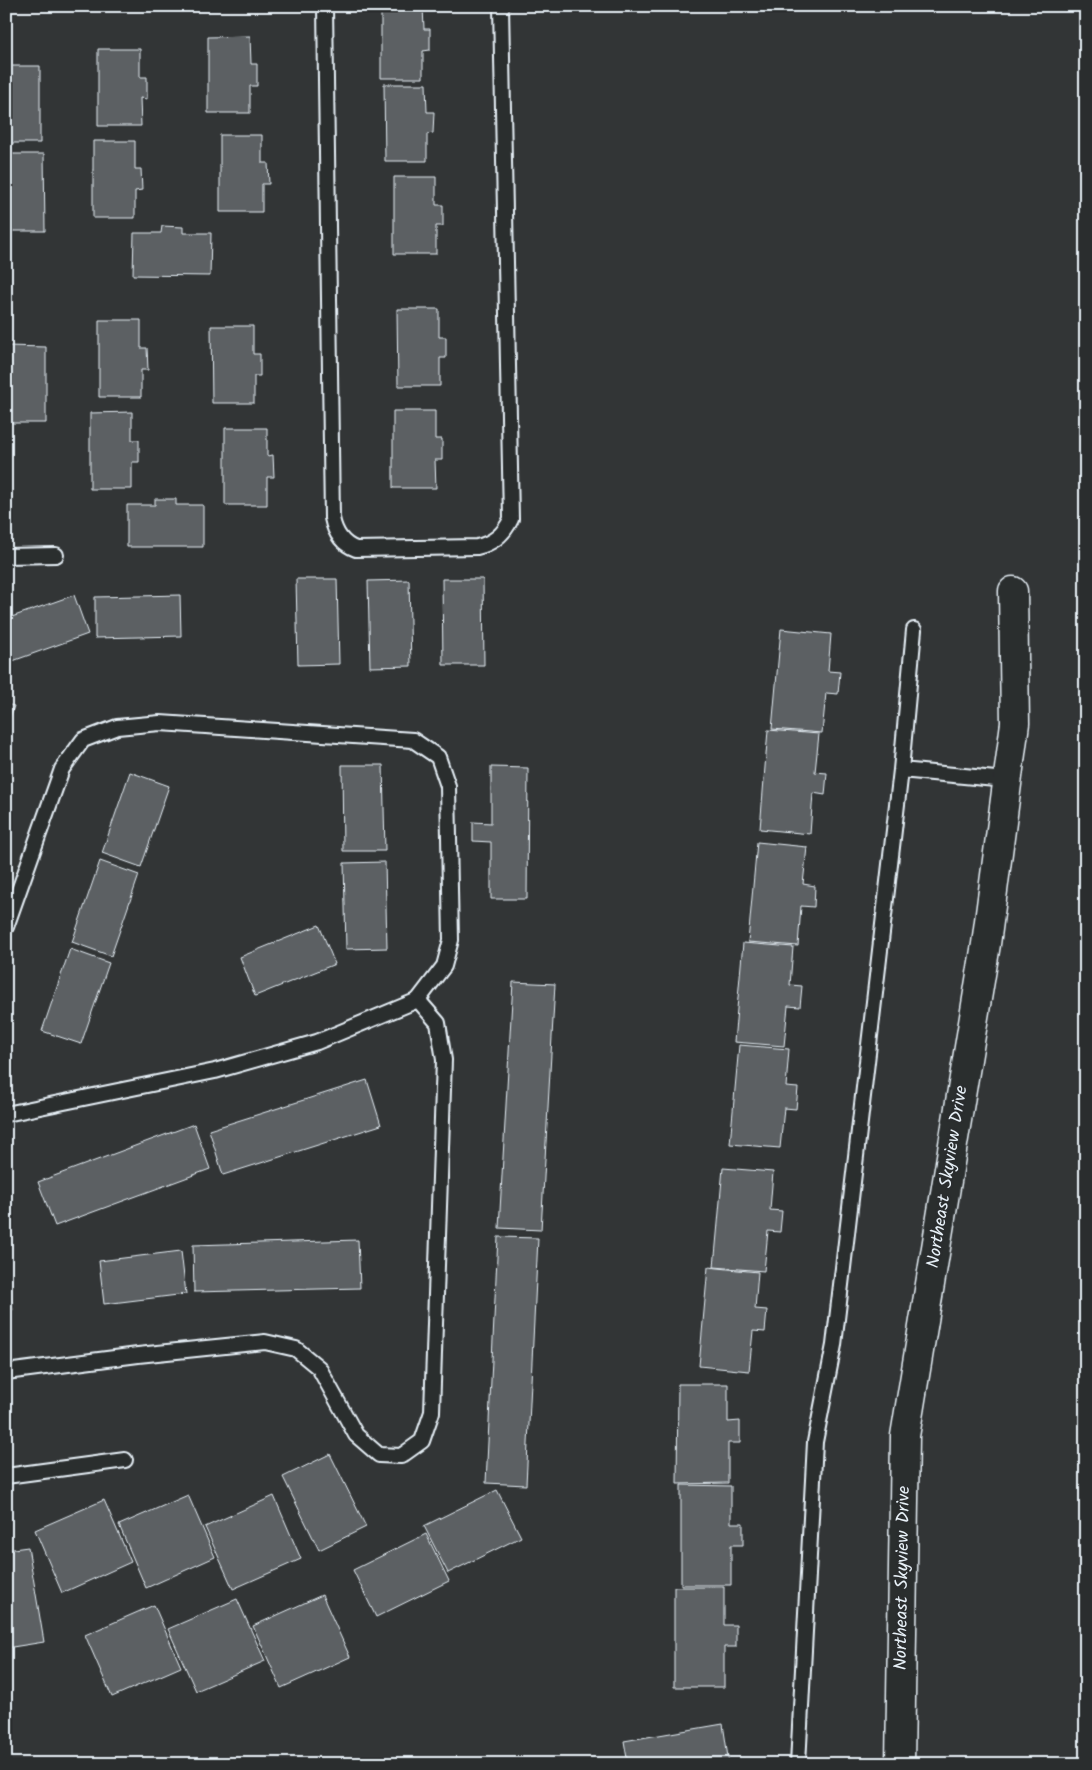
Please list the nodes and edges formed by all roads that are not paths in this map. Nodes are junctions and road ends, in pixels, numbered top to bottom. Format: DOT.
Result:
graph roads {
  1 [pos="324,6"];
  2 [pos="501,6"];
  3 [pos="56,555"];
  4 [pos="6,556"];
  5 [pos="1013,591"];
  6 [pos="914,630"];
  7 [pos="901,770"];
  8 [pos="1006,780"];
  9 [pos="6,927"];
  10 [pos="418,1000"];
  11 [pos="6,1114"];
  12 [pos="6,1372"];
  13 [pos="125,1460"];
  14 [pos="6,1476"];
  15 [pos="798,1764"];
  16 [pos="900,1764"];
  1 -- 2 [label="lane"];
  3 -- 4 [label="lane"];
  5 -- 8 [label="street, Northeast Skyview Drive"];
  6 -- 7 [label="lane"];
  7 -- 8 [label="lane"];
  7 -- 15 [label="lane"];
  8 -- 16 [label="street, Northeast Skyview Drive"];
  9 -- 10 [label="lane"];
  10 -- 11 [label="lane"];
  10 -- 12 [label="lane"];
  13 -- 14 [label="lane"];
}
